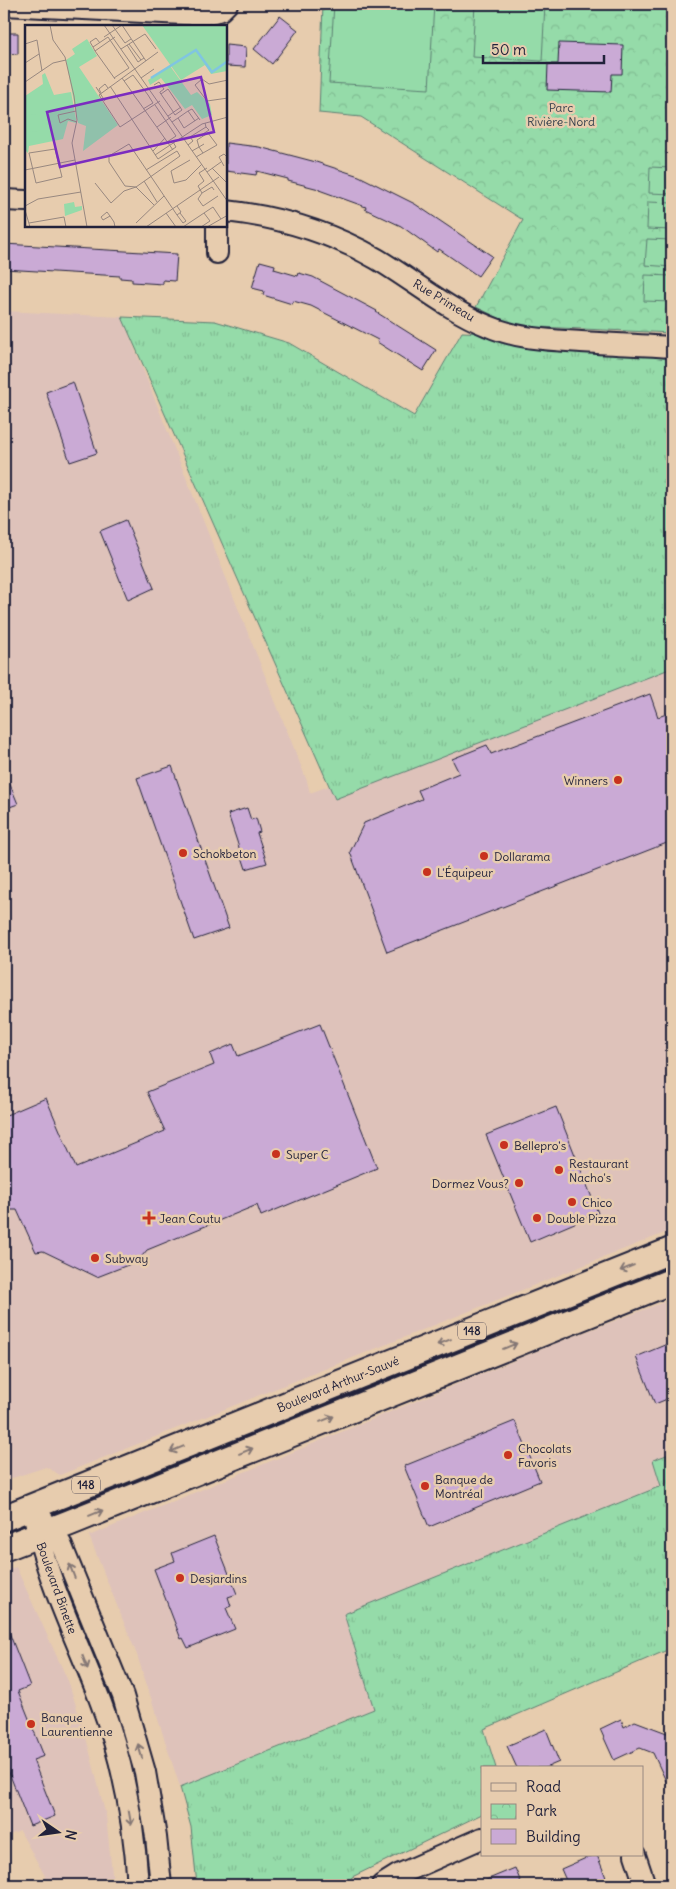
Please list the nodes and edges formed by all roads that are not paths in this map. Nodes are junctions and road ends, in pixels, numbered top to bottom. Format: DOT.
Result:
graph roads {
  1 [pos="226,4"];
  2 [pos="4,5"];
  3 [pos="49,13"];
  4 [pos="4,200"];
  5 [pos="25,201"];
  6 [pos="228,211"];
  7 [pos="217,228"];
  8 [pos="217,253"];
  9 [pos="672,347"];
  10 [pos="672,1250"];
  11 [pos="672,1281"];
  12 [pos="33,1506"];
  13 [pos="4,1518"];
  14 [pos="48,1540"];
  15 [pos="4,1548"];
  16 [pos="481,1838"];
  17 [pos="635,1856"];
  18 [pos="138,1885"];
  19 [pos="161,1885"];
  20 [pos="382,1885"];
  21 [pos="645,1885"];
  1 -- 3 [label="street"];
  2 -- 3 [label="street"];
  4 -- 5 [label="street"];
  6 -- 9 [label="street, Rue Primeau"];
  7 -- 8 [label="street"];
  10 -- 12 [label="main road, Boulevard Arthur-Sauvé / 148, one-way"];
  14 -- 11 [label="main road, 148, one-way"];
  12 -- 13 [label="main road, Boulevard Arthur-Sauvé / 148"];
  12 -- 14 [label="street, Boulevard Binette"];
  14 -- 15 [label="main road, 148"];
  14 -- 18 [label="street, Boulevard Binette, one-way"];
  19 -- 14 [label="street, Boulevard Binette, one-way"];
  16 -- 20 [label="street"];
  17 -- 21 [label="street"];
}
